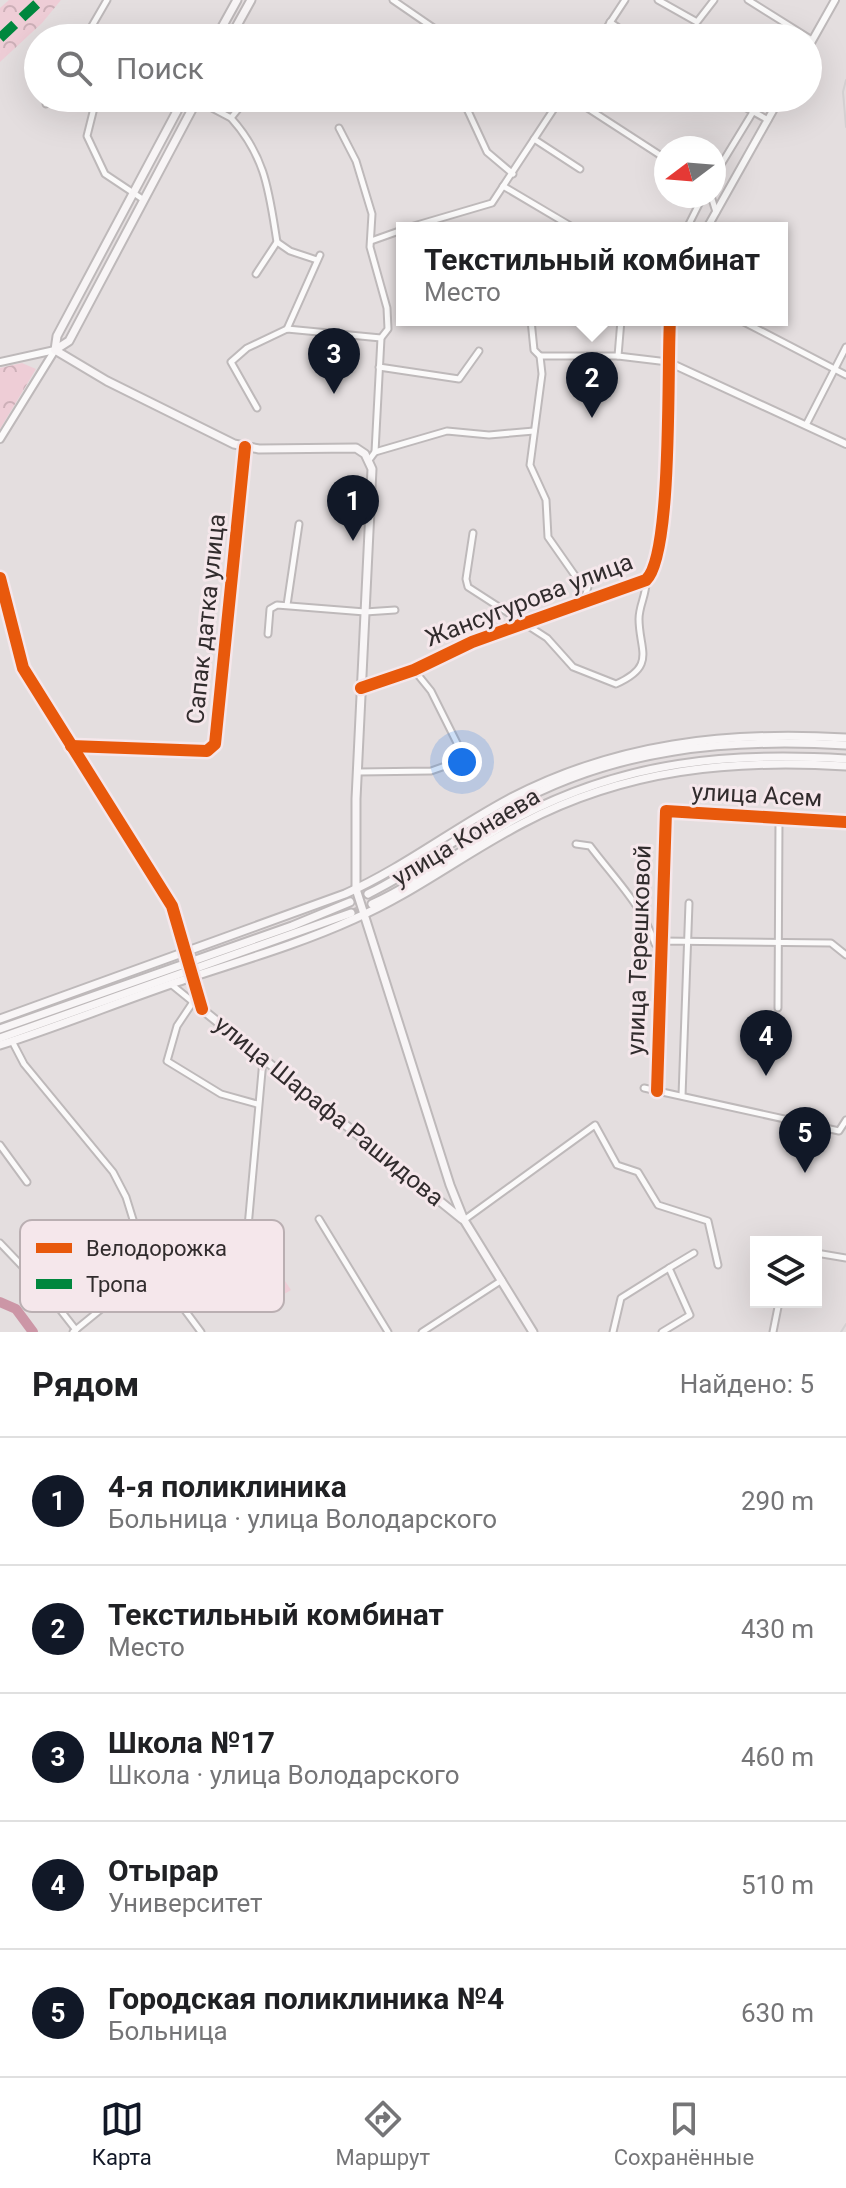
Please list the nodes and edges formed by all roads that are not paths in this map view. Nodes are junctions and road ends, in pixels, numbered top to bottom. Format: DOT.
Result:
graph roads {
  1 [pos="107,0"];
  2 [pos="237,0"];
  3 [pos="251,0"];
  4 [pos="393,0"];
  5 [pos="625,0"];
  6 [pos="658,0"];
  7 [pos="714,0"];
  8 [pos="748,0"];
  9 [pos="835,0"];
  10 [pos="610,22"];
  11 [pos="93,24"];
  12 [pos="224,24"];
  13 [pos="238,24"];
  14 [pos="424,24"];
  15 [pos="613,24"];
  16 [pos="786,24"];
  17 [pos="821,24"];
  18 [pos="93,112"];
  19 [pos="177,112"];
  20 [pos="191,112"];
  21 [pos="221,112"];
  22 [pos="236,112"];
  23 [pos="468,112"];
  24 [pos="553,112"];
  25 [pos="585,112"];
  26 [pos="753,112"];
  27 [pos="772,112"];
  28 [pos="231,118"];
  29 [pos="768,120"];
  30 [pos="339,128"];
  31 [pos="534,139"];
  32 [pos="654,152"];
  33 [pos="726,156"];
  34 [pos="580,169"];
  35 [pos="513,174"];
  36 [pos="503,186"];
  37 [pos="133,194"];
  38 [pos="144,200"];
  39 [pos="715,208"];
  40 [pos="716,212"];
  41 [pos="431,222"];
  42 [pos="564,222"];
  43 [pos="710,222"];
  44 [pos="396,232"];
  45 [pos="371,241"];
  46 [pos="277,242"];
  47 [pos="256,274"];
  48 [pos="532,326"];
  49 [pos="620,326"];
  50 [pos="670,326"];
  51 [pos="752,326"];
  52 [pos="287,329"];
  53 [pos="381,338"];
  54 [pos="846,347"];
  55 [pos="55,350"];
  56 [pos="479,351"];
  57 [pos="540,356"];
  58 [pos="618,356"];
  59 [pos="0,362"];
  60 [pos="668,362"];
  61 [pos="379,367"];
  62 [pos="836,370"];
  63 [pos="846,375"];
  64 [pos="257,408"];
  65 [pos="806,425"];
  66 [pos="534,431"];
  67 [pos="0,439"];
  68 [pos="846,444"];
  69 [pos="245,447"];
  70 [pos="375,452"];
  71 [pos="369,460"];
  72 [pos="299,524"];
  73 [pos="473,533"];
  74 [pos="0,578"];
  75 [pos="646,580"];
  76 [pos="583,604"];
  77 [pos="287,605"];
  78 [pos="395,610"];
  79 [pos="365,612"];
  80 [pos="525,625"];
  81 [pos="268,634"];
  82 [pos="414,670"];
  83 [pos="361,688"];
  84 [pos="846,738"];
  85 [pos="846,745"];
  86 [pos="71,746"];
  87 [pos="846,759"];
  88 [pos="846,766"];
  89 [pos="359,772"];
  90 [pos="666,811"];
  91 [pos="779,820"];
  92 [pos="846,822"];
  93 [pos="576,844"];
  94 [pos="356,889"];
  95 [pos="368,894"];
  96 [pos="354,902"];
  97 [pos="689,903"];
  98 [pos="372,904"];
  99 [pos="351,913"];
  100 [pos="362,916"];
  101 [pos="661,941"];
  102 [pos="685,941"];
  103 [pos="777,942"];
  104 [pos="185,950"];
  105 [pos="846,955"];
  106 [pos="191,970"];
  107 [pos="171,984"];
  108 [pos="193,1002"];
  109 [pos="778,1008"];
  110 [pos="202,1009"];
  111 [pos="0,1019"];
  112 [pos="0,1029"];
  113 [pos="0,1038"];
  114 [pos="12,1041"];
  115 [pos="0,1045"];
  116 [pos="263,1060"];
  117 [pos="644,1088"];
  118 [pos="657,1091"];
  119 [pos="682,1096"];
  120 [pos="257,1104"];
  121 [pos="846,1120"];
  122 [pos="0,1145"];
  123 [pos="27,1182"];
  124 [pos="319,1219"];
  125 [pos="133,1220"];
  126 [pos="249,1220"];
  127 [pos="464,1220"];
  128 [pos="0,1243"];
  129 [pos="694,1253"];
  130 [pos="822,1254"];
  131 [pos="846,1258"];
  132 [pos="20,1264"];
  133 [pos="718,1265"];
  134 [pos="669,1268"];
  135 [pos="502,1280"];
  136 [pos="778,1308"];
  137 [pos="60,1312"];
  138 [pos="97,1312"];
  139 [pos="187,1312"];
  140 [pos="74,1331"];
  141 [pos="201,1332"];
  142 [pos="388,1332"];
  143 [pos="422,1332"];
  144 [pos="533,1332"];
  145 [pos="613,1332"];
  146 [pos="662,1332"];
  147 [pos="773,1332"];
  1 -- 11 [label="street"];
  2 -- 12 [label="main road"];
  3 -- 13 [label="main road"];
  4 -- 14 [label="street"];
  5 -- 10 [label="street"];
  6 -- 7 [label="street"];
  8 -- 16 [label="street"];
  9 -- 17 [label="street"];
  10 -- 15 [label="street"];
  18 -- 37 [label="street"];
  19 -- 37 [label="main road"];
  20 -- 38 [label="main road"];
  21 -- 28 [label="street"];
  22 -- 28 [label="street"];
  23 -- 35 [label="street"];
  24 -- 31 [label="street"];
  25 -- 32 [label="street"];
  26 -- 29 [label="street"];
  26 -- 33 [label="street"];
  27 -- 29 [label="street"];
  28 -- 46 [label="street"];
  29 -- 40 [label="street"];
  30 -- 45 [label="street"];
  31 -- 34 [label="street"];
  31 -- 35 [label="street"];
  35 -- 36 [label="street"];
  36 -- 41 [label="street"];
  36 -- 42 [label="street"];
  37 -- 38 [label="street"];
  37 -- 55 [label="main road"];
  38 -- 55 [label="main road"];
  39 -- 40 [label="street"];
  40 -- 43 [label="street"];
  44 -- 45 [label="street"];
  45 -- 53 [label="street"];
  46 -- 47 [label="street"];
  46 -- 52 [label="street"];
  48 -- 57 [label="street"];
  49 -- 58 [label="street"];
  50 -- 60 [label="street, Жансугурова улица"];
  51 -- 62 [label="street"];
  52 -- 53 [label="street"];
  52 -- 64 [label="street"];
  53 -- 61 [label="street"];
  54 -- 62 [label="street"];
  55 -- 59 [label="street"];
  55 -- 67 [label="street"];
  55 -- 69 [label="main road"];
  56 -- 61 [label="street"];
  57 -- 58 [label="street"];
  57 -- 66 [label="street"];
  58 -- 60 [label="street"];
  60 -- 65 [label="street"];
  60 -- 75 [label="street, Жансугурова улица"];
  61 -- 70 [label="street"];
  62 -- 63 [label="street"];
  62 -- 65 [label="street"];
  65 -- 68 [label="street"];
  66 -- 70 [label="street"];
  66 -- 76 [label="street"];
  69 -- 71 [label="main road"];
  69 -- 86 [label="street, Сапак датка улица"];
  70 -- 71 [label="street"];
  71 -- 79 [label="main road, улица Шарафа Рашидова"];
  72 -- 77 [label="street"];
  73 -- 80 [label="street"];
  74 -- 86 [label="street"];
  75 -- 76 [label="street, Жансугурова улица"];
  75 -- 80 [label="street"];
  76 -- 80 [label="street, Жансугурова улица"];
  77 -- 79 [label="street"];
  77 -- 81 [label="street"];
  78 -- 79 [label="street"];
  79 -- 83 [label="main road, улица Шарафа Рашидова"];
  80 -- 82 [label="street, Жансугурова улица"];
  82 -- 83 [label="street, Жансугурова улица"];
  82 -- 89 [label="street"];
  83 -- 89 [label="main road, улица Шарафа Рашидова"];
  84 -- 94 [label="main road, улица Конаева"];
  85 -- 95 [label="main road, улица Конаева"];
  86 -- 104 [label="street"];
  87 -- 98 [label="main road, улица Конаева"];
  88 -- 100 [label="main road"];
  89 -- 94 [label="main road, улица Шарафа Рашидова"];
  90 -- 91 [label="street, улица Асем"];
  90 -- 101 [label="street, улица Терешковой"];
  91 -- 92 [label="street, улица Асем"];
  91 -- 103 [label="street"];
  93 -- 101 [label="street"];
  94 -- 96 [label="main road, улица Шарафа Рашидова"];
  94 -- 104 [label="main road, улица Конаева"];
  96 -- 100 [label="main road, улица Шарафа Рашидова"];
  96 -- 106 [label="main road"];
  97 -- 102 [label="street"];
  99 -- 106 [label="main road"];
  100 -- 106 [label="main road"];
  100 -- 127 [label="main road, улица Шарафа Рашидова"];
  101 -- 102 [label="street"];
  101 -- 118 [label="street, улица Терешковой"];
  102 -- 103 [label="street"];
  102 -- 119 [label="street"];
  103 -- 105 [label="street"];
  103 -- 109 [label="street"];
  104 -- 106 [label="street"];
  104 -- 111 [label="main road, улица Конаева"];
  106 -- 107 [label="main road"];
  106 -- 110 [label="street"];
  106 -- 112 [label="main road"];
  106 -- 113 [label="main road"];
  107 -- 108 [label="street"];
  107 -- 114 [label="main road"];
  108 -- 110 [label="main road, улица Шарафа Рашидова"];
  108 -- 120 [label="street"];
  110 -- 116 [label="main road, улица Шарафа Рашидова"];
  114 -- 115 [label="main road"];
  114 -- 125 [label="street"];
  116 -- 120 [label="street"];
  116 -- 127 [label="main road, улица Шарафа Рашидова"];
  117 -- 118 [label="street"];
  118 -- 119 [label="street"];
  119 -- 121 [label="street"];
  120 -- 126 [label="street"];
  122 -- 123 [label="street"];
  124 -- 142 [label="street"];
  127 -- 133 [label="street"];
  127 -- 135 [label="main road, улица Шарафа Рашидова"];
  128 -- 132 [label="street"];
  129 -- 134 [label="street"];
  130 -- 131 [label="street"];
  134 -- 145 [label="street"];
  134 -- 146 [label="street"];
  135 -- 143 [label="street"];
  135 -- 144 [label="main road, улица Шарафа Рашидова"];
  136 -- 147 [label="street"];
  137 -- 140 [label="street"];
  138 -- 140 [label="street"];
  139 -- 141 [label="street"];
}
